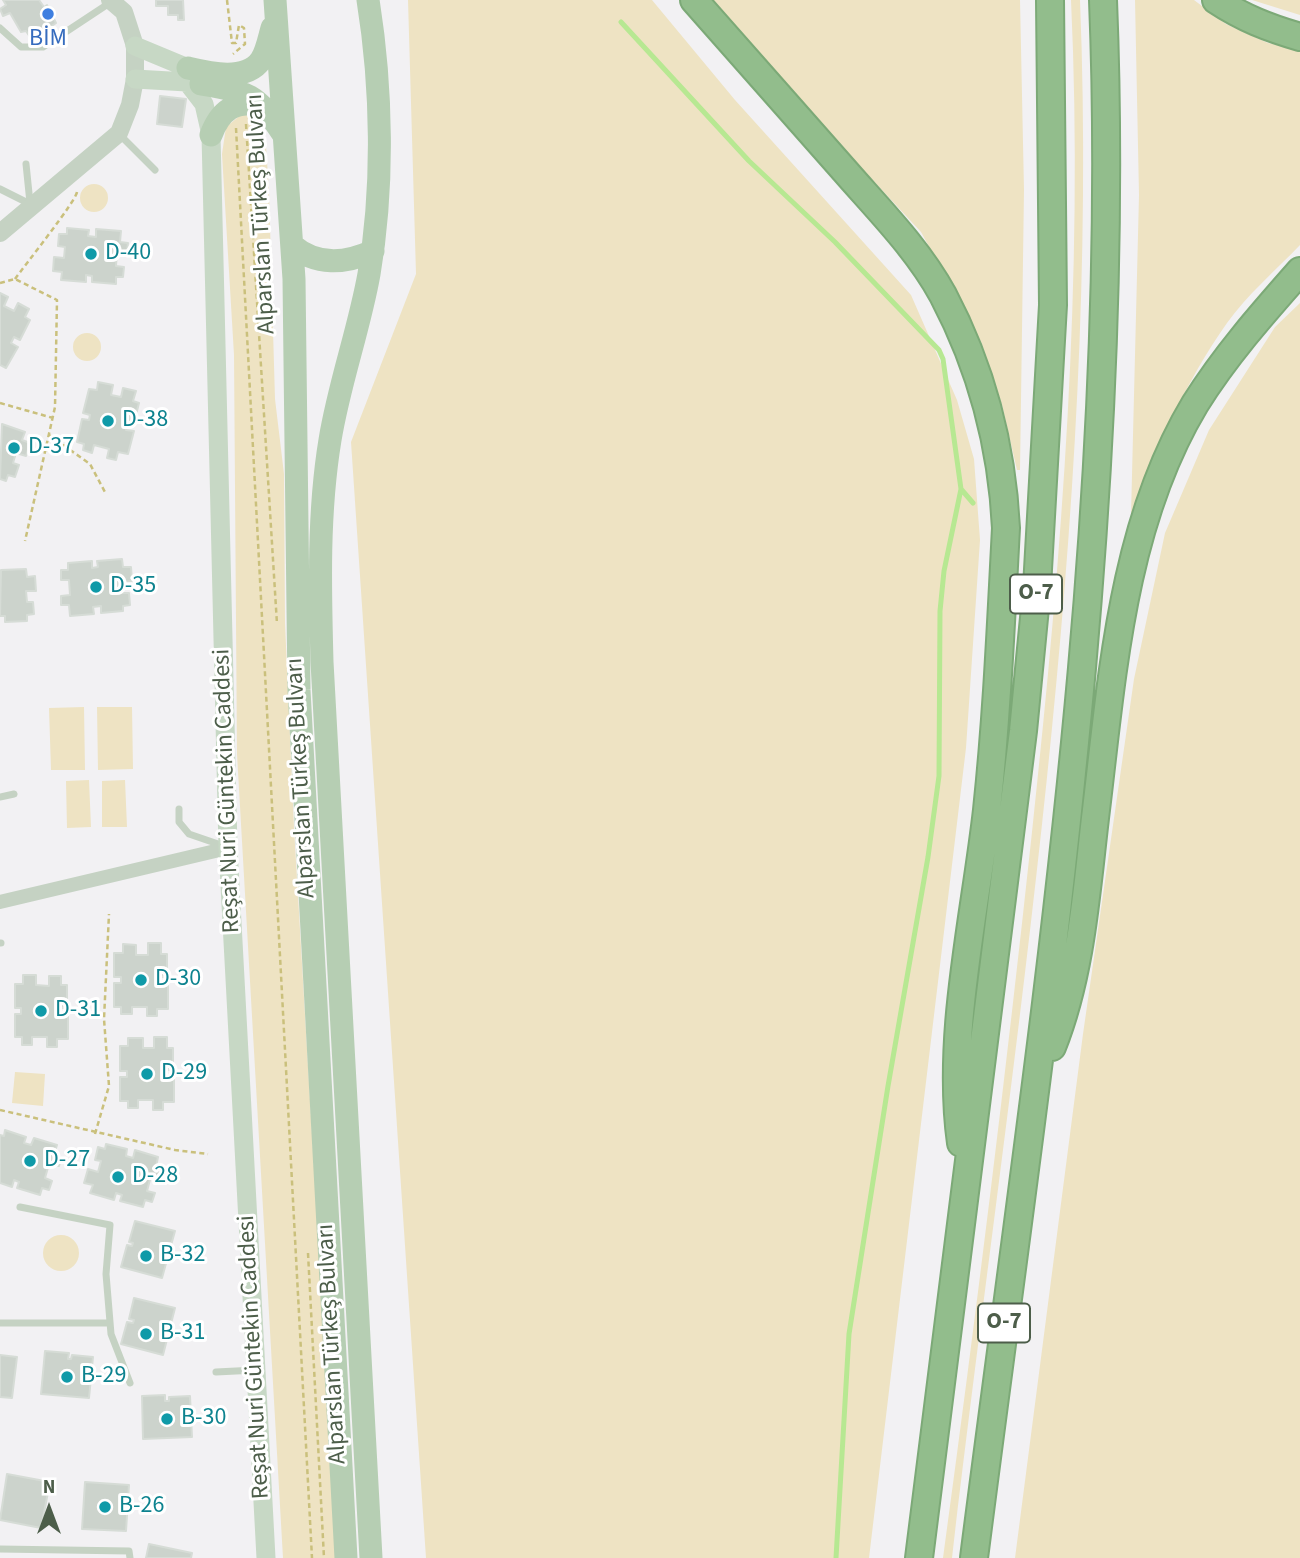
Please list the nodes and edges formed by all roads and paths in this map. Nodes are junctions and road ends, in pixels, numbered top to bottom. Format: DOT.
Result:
graph roads {
  1 [pos="112,0"];
  2 [pos="227,0"];
  3 [pos="368,0"];
  4 [pos="694,0"];
  5 [pos="1050,0"];
  6 [pos="1103,0"];
  7 [pos="1216,0"];
  8 [pos="275,7"];
  9 [pos="0,28"];
  10 [pos="1300,37"];
  11 [pos="135,46"];
  12 [pos="219,73"];
  13 [pos="187,75"];
  14 [pos="135,79"];
  15 [pos="235,105"];
  16 [pos="265,106"];
  17 [pos="118,133"];
  18 [pos="284,134"];
  19 [pos="211,135"];
  20 [pos="82,163"];
  21 [pos="26,164"];
  22 [pos="155,170"];
  23 [pos="0,189"];
  24 [pos="30,204"];
  25 [pos="0,233"];
  26 [pos="292,245"];
  27 [pos="373,251"];
  28 [pos="1300,271"];
  29 [pos="15,279"];
  30 [pos="0,283"];
  31 [pos="0,403"];
  32 [pos="52,418"];
  33 [pos="48,435"];
  34 [pos="106,494"];
  35 [pos="25,541"];
  36 [pos="14,794"];
  37 [pos="0,797"];
  38 [pos="179,809"];
  39 [pos="228,848"];
  40 [pos="0,902"];
  41 [pos="109,914"];
  42 [pos="1035,1087"];
  43 [pos="0,1110"];
  44 [pos="95,1133"];
  45 [pos="208,1154"];
  46 [pos="966,1184"];
  47 [pos="20,1207"];
  48 [pos="0,1323"];
  49 [pos="110,1323"];
  50 [pos="256,1370"];
  51 [pos="216,1372"];
  52 [pos="130,1383"];
  53 [pos="0,1549"];
  54 [pos="130,1558"];
  55 [pos="266,1558"];
  56 [pos="312,1558"];
  57 [pos="346,1558"];
  58 [pos="370,1558"];
  59 [pos="919,1558"];
  60 [pos="974,1558"];
  1 -- 9 [label="lane"];
  1 -- 11 [label="street"];
  2 -- 12 [label="path"];
  3 -- 27 [label="main road, Alparslan Türkeş Bulvarı"];
  4 -- 46 [label="highway"];
  5 -- 46 [label="highway, O-7"];
  6 -- 42 [label="highway, O-7"];
  7 -- 10 [label="highway"];
  8 -- 12 [label="main road"];
  8 -- 18 [label="main road, Alparslan Türkeş Bulvarı"];
  11 -- 13 [label="main road"];
  11 -- 14 [label="street"];
  12 -- 13 [label="main road"];
  13 -- 14 [label="main road"];
  13 -- 16 [label="main road"];
  13 -- 19 [label="main road, Reşat Nuri Güntekin Caddesi"];
  14 -- 17 [label="street"];
  15 -- 16 [label="main road"];
  15 -- 19 [label="main road"];
  15 -- 56 [label="path"];
  16 -- 18 [label="main road"];
  17 -- 20 [label="street"];
  17 -- 22 [label="lane"];
  18 -- 26 [label="main road, Alparslan Türkeş Bulvarı"];
  19 -- 39 [label="main road, Reşat Nuri Güntekin Caddesi"];
  20 -- 24 [label="street"];
  20 -- 29 [label="path"];
  21 -- 24 [label="lane"];
  23 -- 24 [label="lane"];
  24 -- 25 [label="street"];
  26 -- 27 [label="main road"];
  26 -- 57 [label="main road, Alparslan Türkeş Bulvarı"];
  27 -- 58 [label="main road, Alparslan Türkeş Bulvarı"];
  28 -- 42 [label="highway"];
  29 -- 30 [label="path"];
  29 -- 32 [label="path"];
  31 -- 32 [label="path"];
  32 -- 33 [label="path"];
  33 -- 34 [label="path"];
  33 -- 35 [label="path"];
  36 -- 37 [label="lane"];
  38 -- 39 [label="lane"];
  39 -- 40 [label="street"];
  39 -- 50 [label="main road, Reşat Nuri Güntekin Caddesi"];
  41 -- 44 [label="path"];
  42 -- 60 [label="highway, O-7"];
  43 -- 44 [label="path"];
  44 -- 45 [label="path"];
  46 -- 59 [label="highway, O-7"];
  47 -- 49 [label="lane"];
  48 -- 49 [label="lane"];
  49 -- 52 [label="lane"];
  50 -- 51 [label="lane"];
  50 -- 55 [label="main road, Reşat Nuri Güntekin Caddesi"];
  53 -- 54 [label="lane"];
}
